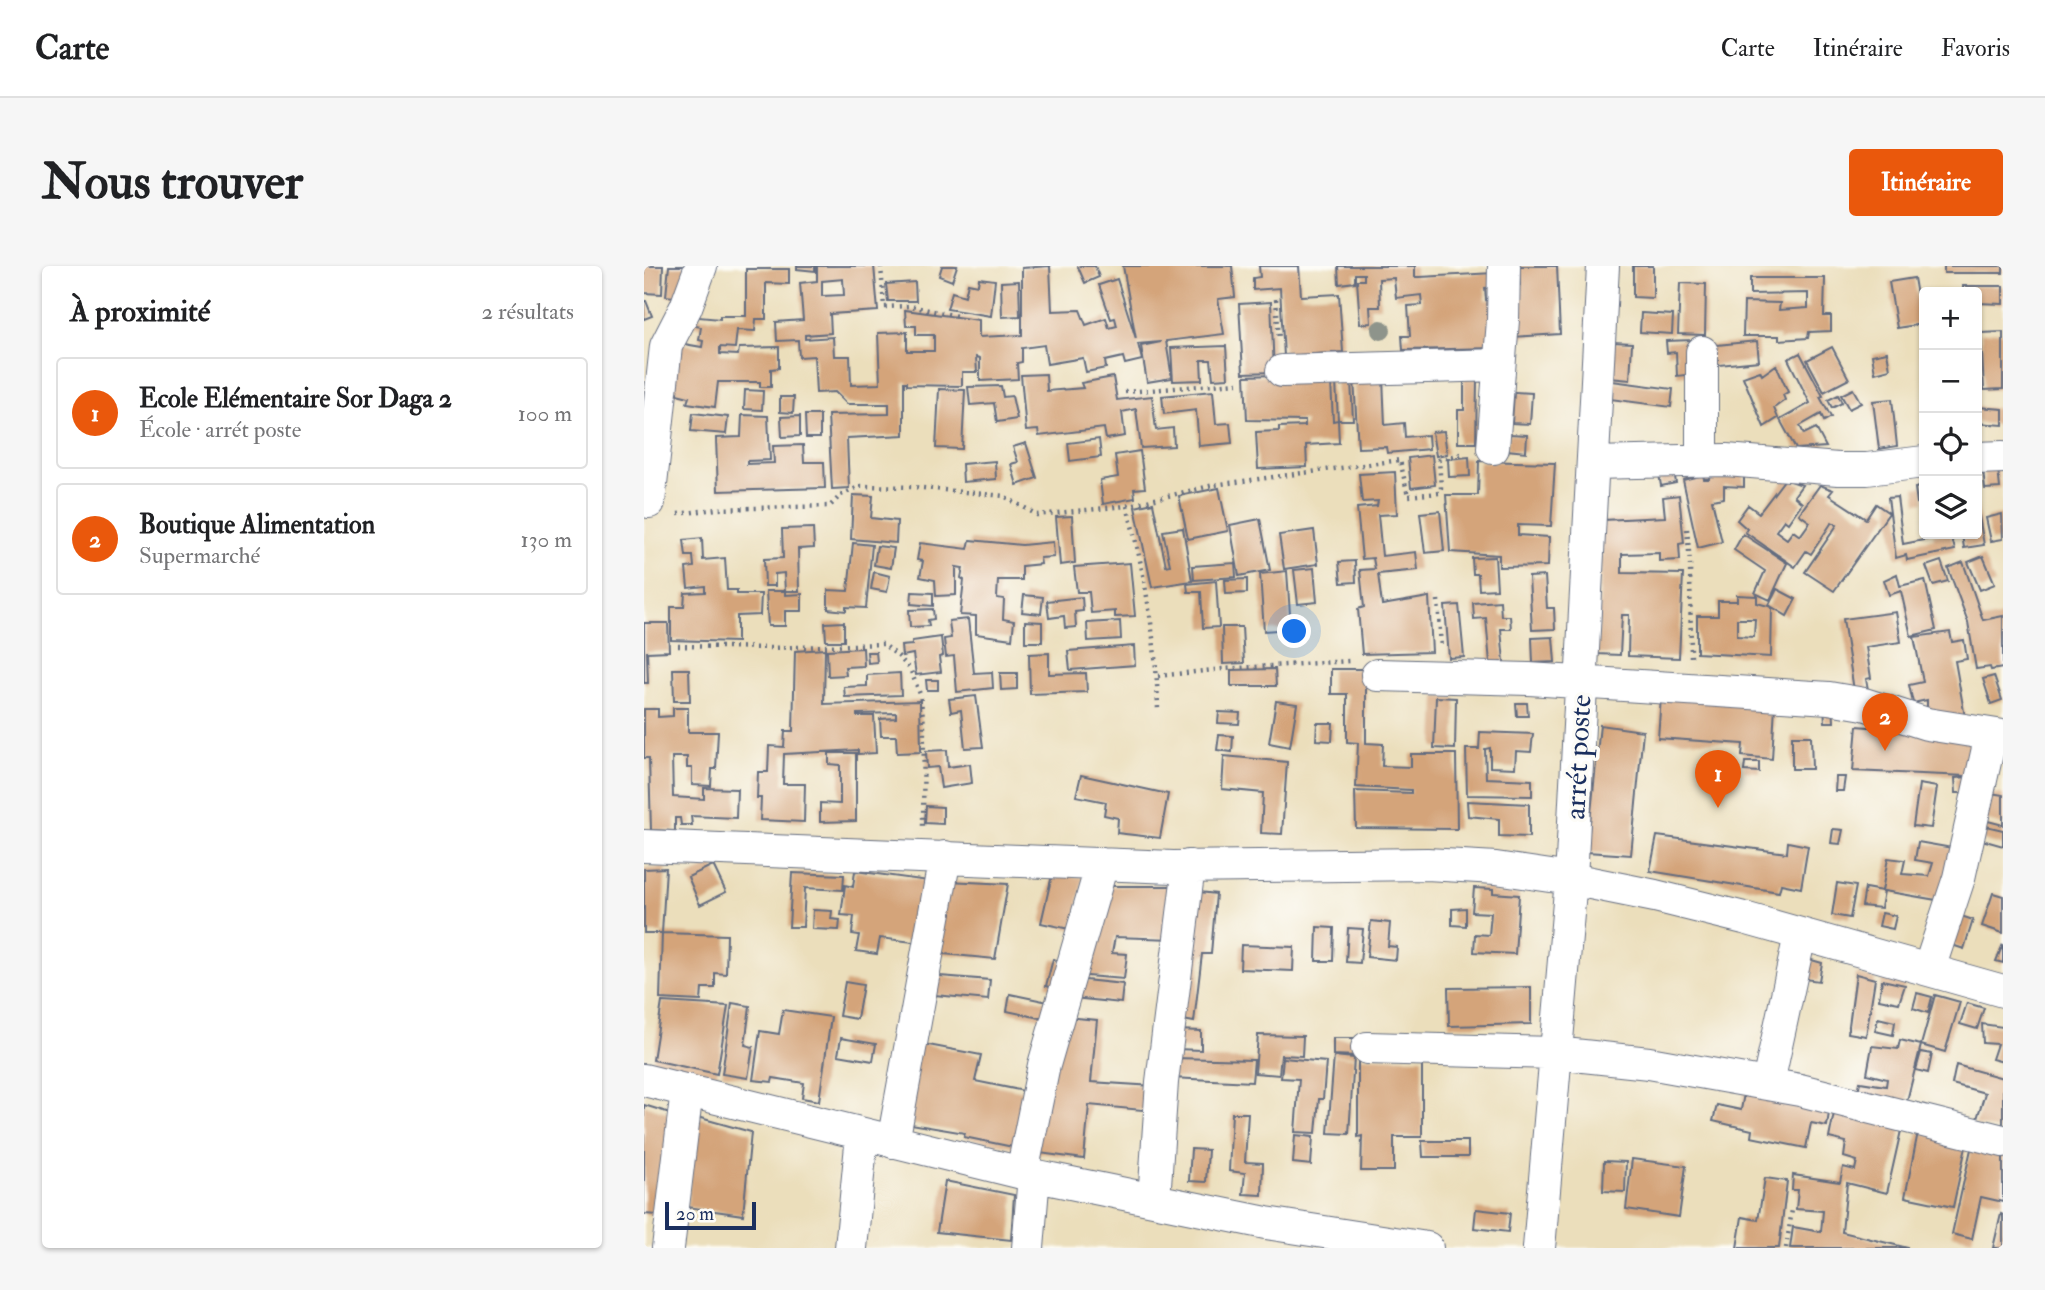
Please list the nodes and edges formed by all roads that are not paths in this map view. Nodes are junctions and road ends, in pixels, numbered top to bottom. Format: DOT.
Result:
graph roads {
  1 [pos="701,266"];
  2 [pos="1504,266"];
  3 [pos="1603,266"];
  4 [pos="1702,352"];
  5 [pos="1499,365"];
  6 [pos="1282,371"];
  7 [pos="1493,448"];
  8 [pos="2003,457"];
  9 [pos="1982,458"];
  10 [pos="1702,459"];
  11 [pos="1594,463"];
  12 [pos="1919,463"];
  13 [pos="649,502"];
  14 [pos="1377,675"];
  15 [pos="1582,682"];
  16 [pos="1997,735"];
  17 [pos="644,846"];
  18 [pos="934,857"];
  19 [pos="1102,864"];
  20 [pos="1189,866"];
  21 [pos="1571,879"];
  22 [pos="1800,935"];
  23 [pos="1929,969"];
  24 [pos="2003,991"];
  25 [pos="1367,1048"];
  26 [pos="1555,1053"];
  27 [pos="644,1080"];
  28 [pos="1768,1083"];
  29 [pos="687,1090"];
  30 [pos="862,1135"];
  31 [pos="2003,1141"];
  32 [pos="893,1142"];
  33 [pos="1028,1174"];
  34 [pos="1154,1200"];
  35 [pos="668,1248"];
  36 [pos="851,1248"];
  37 [pos="1028,1248"];
  38 [pos="1427,1248"];
  39 [pos="1539,1248"];
  1 -- 13 [label="street"];
  2 -- 5 [label="street"];
  3 -- 11 [label="street, arrét poste"];
  4 -- 10 [label="street"];
  5 -- 6 [label="street"];
  5 -- 7 [label="street"];
  8 -- 9 [label="street"];
  10 -- 11 [label="street"];
  10 -- 12 [label="street"];
  11 -- 15 [label="street, arrét poste"];
  14 -- 15 [label="street"];
  15 -- 16 [label="street"];
  15 -- 21 [label="street, arrét poste"];
  16 -- 23 [label="street"];
  17 -- 18 [label="street"];
  18 -- 19 [label="street"];
  18 -- 32 [label="street"];
  19 -- 20 [label="street"];
  19 -- 33 [label="street"];
  20 -- 21 [label="street"];
  20 -- 34 [label="street"];
  21 -- 22 [label="street"];
  21 -- 26 [label="street, arrét poste"];
  22 -- 23 [label="street"];
  22 -- 28 [label="street"];
  23 -- 24 [label="street"];
  25 -- 26 [label="street"];
  26 -- 28 [label="street"];
  26 -- 39 [label="street, arrét poste"];
  27 -- 29 [label="street"];
  28 -- 31 [label="street"];
  29 -- 30 [label="street"];
  29 -- 35 [label="street"];
  30 -- 32 [label="street"];
  30 -- 36 [label="street"];
  32 -- 33 [label="street"];
  33 -- 34 [label="street"];
  33 -- 37 [label="street"];
  34 -- 38 [label="street"];
}
